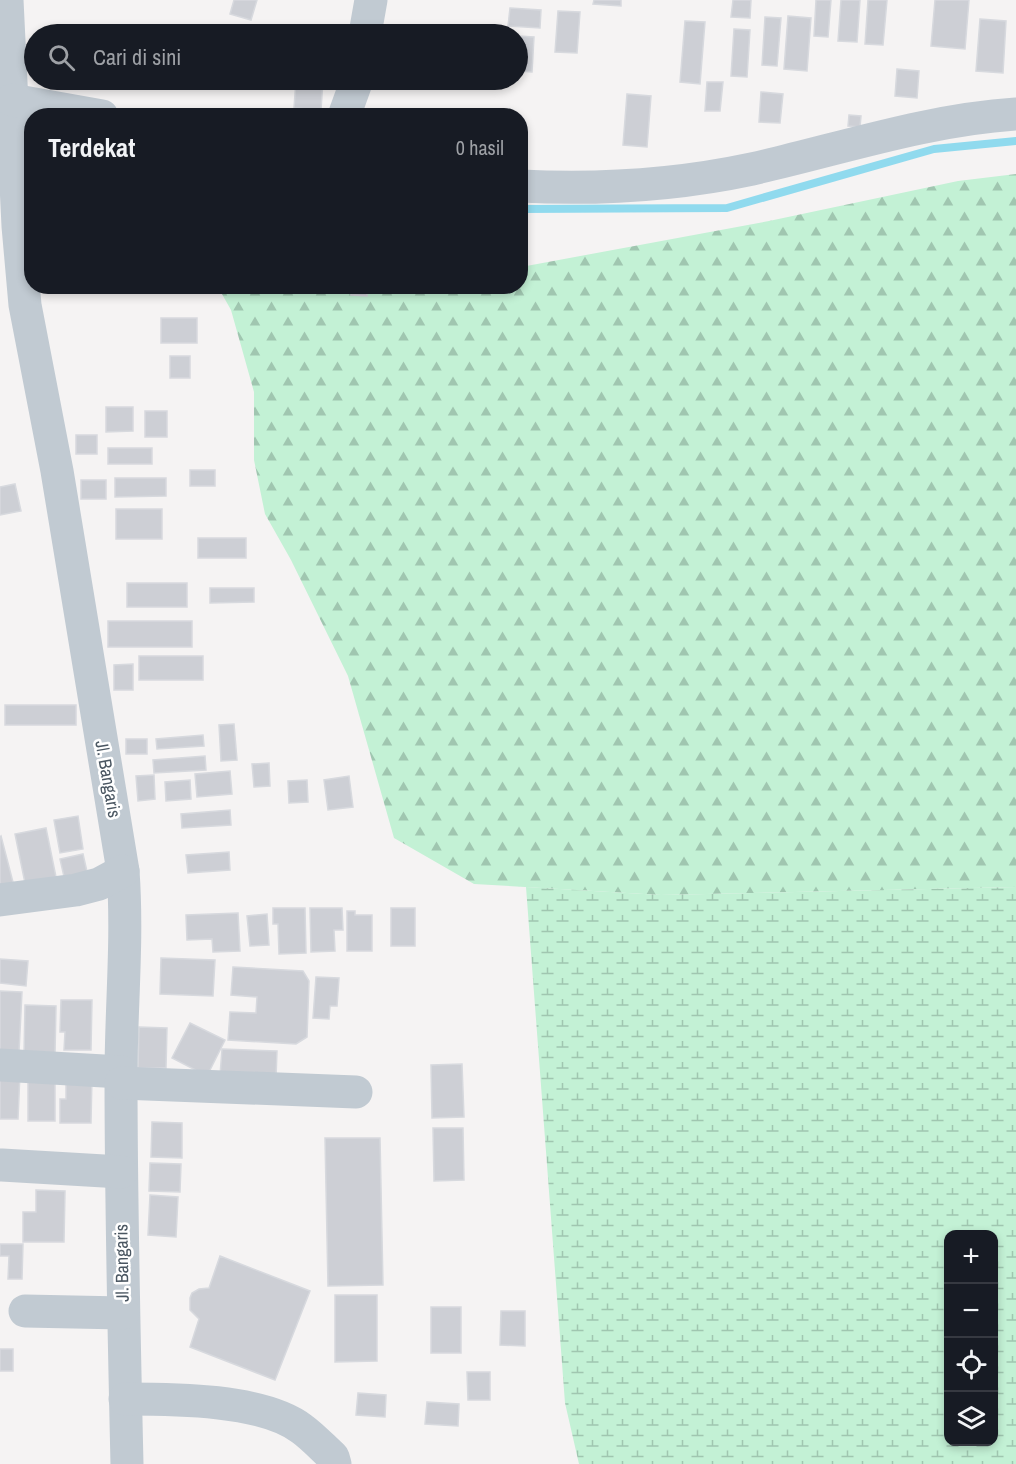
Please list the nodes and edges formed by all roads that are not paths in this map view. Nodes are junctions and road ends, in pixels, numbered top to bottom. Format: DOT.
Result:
graph roads {
  1 [pos="7,0"];
  2 [pos="371,0"];
  3 [pos="367,24"];
  4 [pos="353,90"];
  5 [pos="12,100"];
  6 [pos="57,108"];
  7 [pos="347,108"];
  8 [pos="1016,114"];
  9 [pos="528,186"];
  10 [pos="123,871"];
  11 [pos="0,900"];
  12 [pos="0,1065"];
  13 [pos="121,1077"];
  14 [pos="356,1092"];
  15 [pos="2,1165"];
  16 [pos="121,1172"];
  17 [pos="25,1311"];
  18 [pos="123,1313"];
  19 [pos="125,1399"];
  20 [pos="127,1464"];
  21 [pos="335,1464"];
  1 -- 5 [label="street, Jl. Bangaris"];
  2 -- 3 [label="street"];
  4 -- 7 [label="street"];
  5 -- 6 [label="street"];
  5 -- 10 [label="street, Jl. Bangaris"];
  8 -- 9 [label="street"];
  10 -- 11 [label="street"];
  10 -- 13 [label="street, Jl. Bangaris"];
  12 -- 13 [label="street"];
  13 -- 14 [label="street"];
  13 -- 16 [label="street, Jl. Bangaris"];
  15 -- 16 [label="street"];
  16 -- 18 [label="street, Jl. Bangaris"];
  17 -- 18 [label="street"];
  18 -- 19 [label="street, Jl. Bangaris"];
  19 -- 20 [label="street, Jl. Bangaris"];
  19 -- 21 [label="street"];
}
